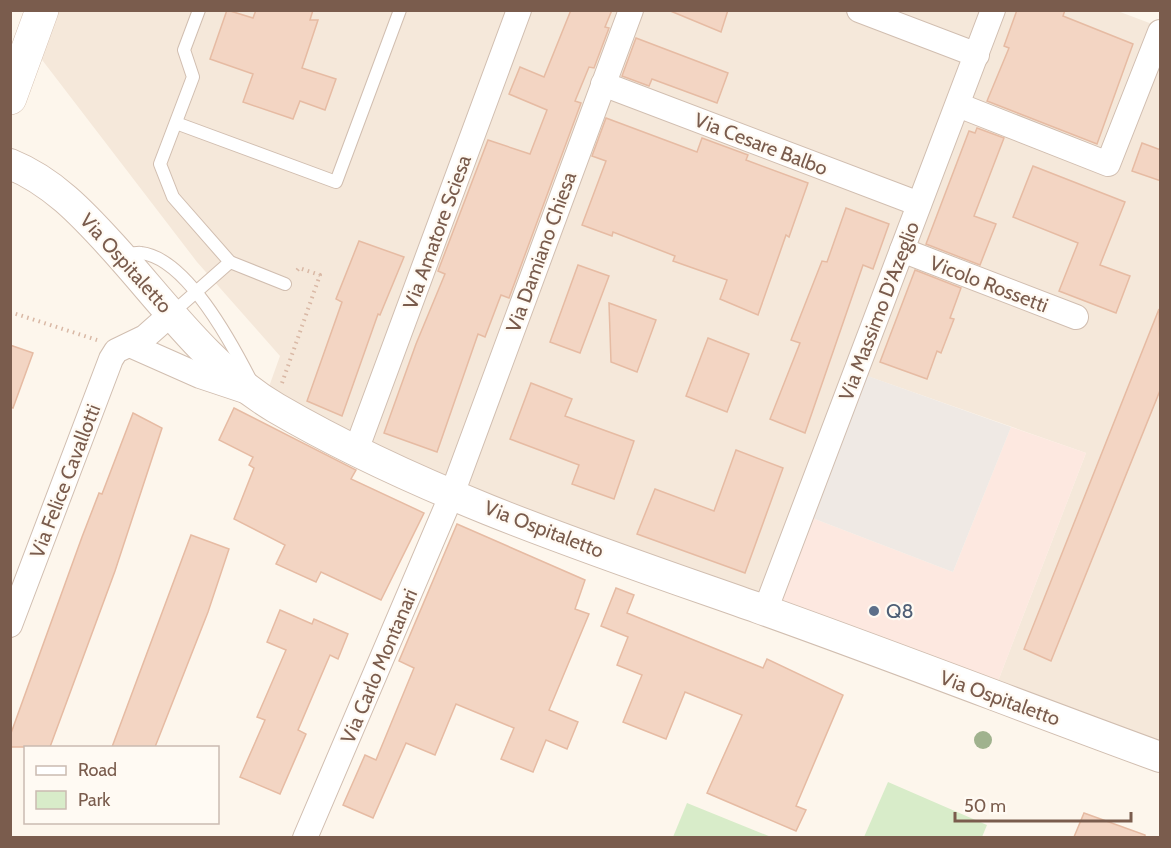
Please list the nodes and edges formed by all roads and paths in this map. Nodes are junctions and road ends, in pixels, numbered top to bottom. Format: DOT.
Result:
graph roads {
  1 [pos="42,10"];
  2 [pos="199,10"];
  3 [pos="400,10"];
  4 [pos="519,10"];
  5 [pos="630,10"];
  6 [pos="859,10"];
  7 [pos="993,10"];
  8 [pos="1161,32"];
  9 [pos="976,55"];
  10 [pos="603,84"];
  11 [pos="10,98"];
  12 [pos="958,105"];
  13 [pos="176,123"];
  14 [pos="10,164"];
  15 [pos="920,204"];
  16 [pos="902,250"];
  17 [pos="121,256"];
  18 [pos="230,262"];
  19 [pos="285,284"];
  20 [pos="197,292"];
  21 [pos="10,312"];
  22 [pos="171,314"];
  23 [pos="1076,317"];
  24 [pos="123,348"];
  25 [pos="266,401"];
  26 [pos="353,451"];
  27 [pos="452,494"];
  28 [pos="765,611"];
  29 [pos="10,626"];
  30 [pos="1161,757"];
  31 [pos="306,837"];
  1 -- 11 [label="main road"];
  2 -- 13 [label="lane"];
  3 -- 13 [label="lane"];
  4 -- 26 [label="street, Via Amatore Sciesa"];
  5 -- 10 [label="street, Via Damiano Chiesa"];
  6 -- 9 [label="street"];
  7 -- 9 [label="street, Via Massimo D'Azeglio"];
  8 -- 12 [label="street"];
  9 -- 12 [label="street, Via Massimo D'Azeglio"];
  10 -- 15 [label="street, Via Cesare Balbo"];
  10 -- 27 [label="street, Via Damiano Chiesa"];
  12 -- 15 [label="street, Via Massimo D'Azeglio"];
  13 -- 18 [label="lane"];
  14 -- 17 [label="street, Via Ospitaletto"];
  15 -- 16 [label="street, Via Massimo D'Azeglio"];
  16 -- 23 [label="street, Vicolo Rossetti"];
  16 -- 28 [label="street, Via Massimo D'Azeglio"];
  17 -- 20 [label="lane"];
  17 -- 22 [label="street, Via Ospitaletto"];
  18 -- 19 [label="lane"];
  18 -- 20 [label="lane"];
  19 -- 25 [label="path"];
  20 -- 22 [label="lane"];
  20 -- 25 [label="lane"];
  21 -- 24 [label="path"];
  22 -- 24 [label="street"];
  22 -- 25 [label="street, Via Ospitaletto"];
  24 -- 25 [label="street"];
  24 -- 29 [label="street, Via Felice Cavallotti"];
  25 -- 26 [label="street, Via Ospitaletto"];
  26 -- 27 [label="street, Via Ospitaletto"];
  27 -- 28 [label="street, Via Ospitaletto"];
  27 -- 31 [label="street, Via Carlo Montanari"];
  28 -- 30 [label="street, Via Ospitaletto"];
}
